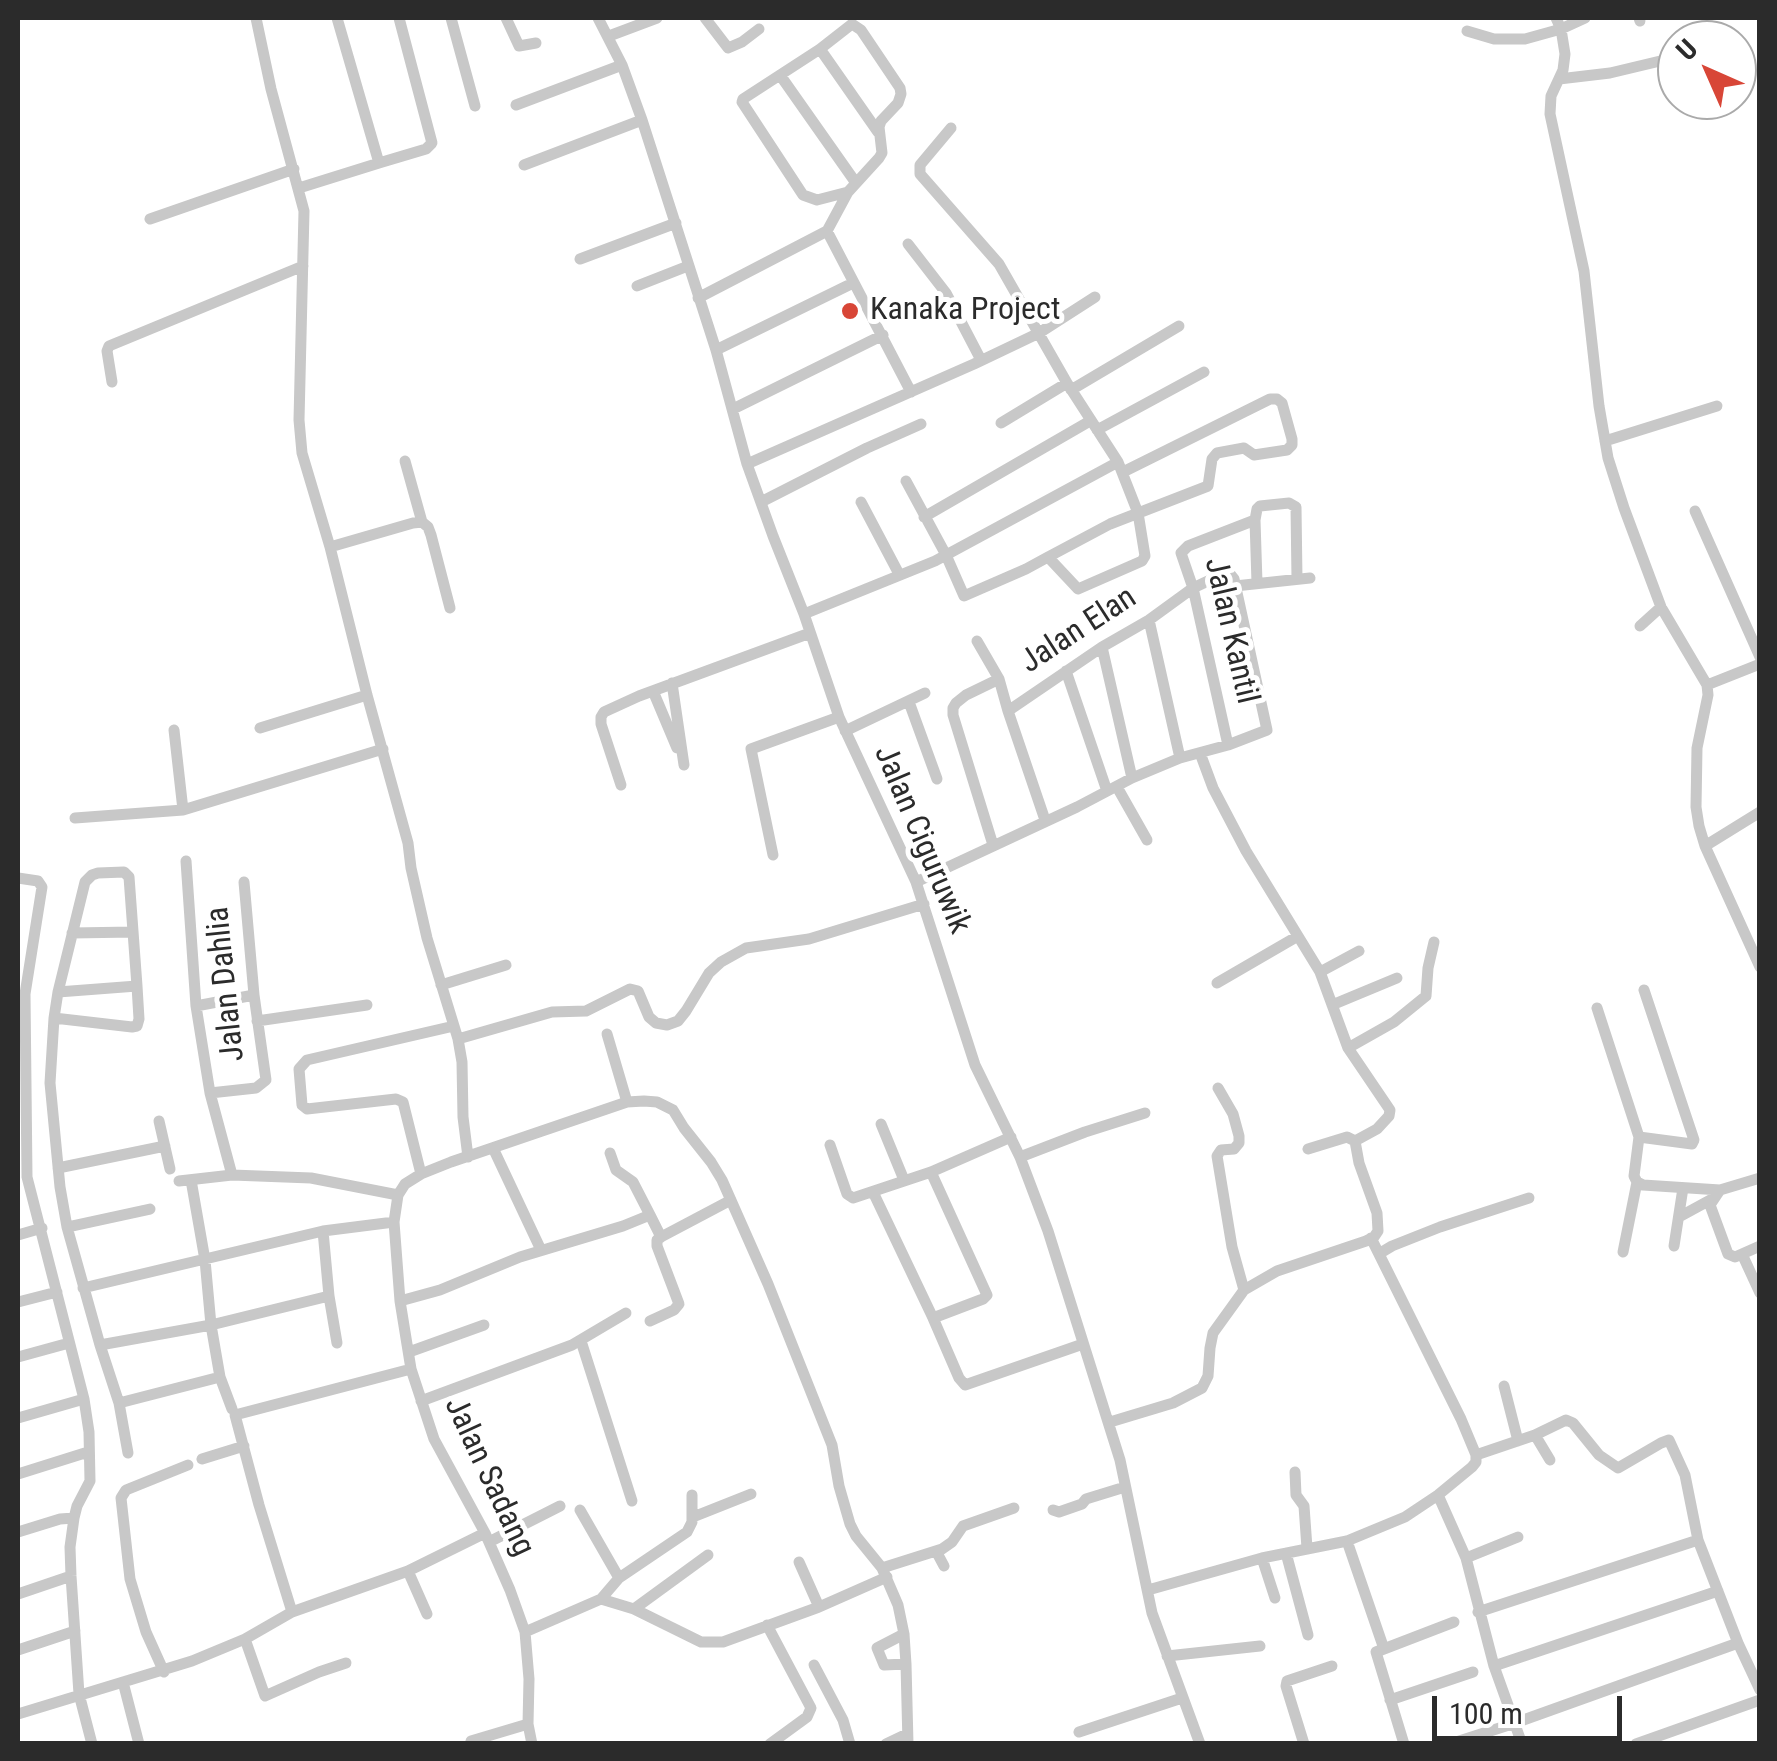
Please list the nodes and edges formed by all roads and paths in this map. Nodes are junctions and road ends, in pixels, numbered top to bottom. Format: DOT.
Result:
graph roads {
  1 [pos="256,18"];
  2 [pos="354,18"];
  3 [pos="398,18"];
  4 [pos="451,18"];
  5 [pos="506,18"];
  6 [pos="598,18"];
  7 [pos="657,18"];
  8 [pos="705,18"];
  9 [pos="1585,18"];
  10 [pos="338,20"];
  11 [pos="1558,23"];
  12 [pos="759,30"];
  13 [pos="1467,31"];
  14 [pos="609,36"];
  15 [pos="536,42"];
  16 [pos="820,49"];
  17 [pos="1657,62"];
  18 [pos="622,65"];
  19 [pos="780,75"];
  20 [pos="1559,79"];
  21 [pos="516,104"];
  22 [pos="475,106"];
  23 [pos="642,120"];
  24 [pos="951,128"];
  25 [pos="878,132"];
  26 [pos="378,163"];
  27 [pos="524,165"];
  28 [pos="294,169"];
  29 [pos="299,188"];
  30 [pos="852,188"];
  31 [pos="150,218"];
  32 [pos="676,223"];
  33 [pos="827,232"];
  34 [pos="908,244"];
  35 [pos="580,259"];
  36 [pos="303,266"];
  37 [pos="688,266"];
  38 [pos="852,283"];
  39 [pos="636,286"];
  40 [pos="1095,297"];
  41 [pos="698,298"];
  42 [pos="1179,326"];
  43 [pos="1038,333"];
  44 [pos="883,335"];
  45 [pos="716,350"];
  46 [pos="981,360"];
  47 [pos="1204,372"];
  48 [pos="112,382"];
  49 [pos="1069,386"];
  50 [pos="911,392"];
  51 [pos="1717,406"];
  52 [pos="732,409"];
  53 [pos="1001,423"];
  54 [pos="920,424"];
  55 [pos="1094,426"];
  56 [pos="1605,440"];
  57 [pos="405,461"];
  58 [pos="746,464"];
  59 [pos="1121,467"];
  60 [pos="906,481"];
  61 [pos="761,502"];
  62 [pos="861,502"];
  63 [pos="1696,512"];
  64 [pos="1138,513"];
  65 [pos="924,518"];
  66 [pos="1255,520"];
  67 [pos="422,522"];
  68 [pos="330,548"];
  69 [pos="946,555"];
  70 [pos="1048,558"];
  71 [pos="899,574"];
  72 [pos="1232,580"];
  73 [pos="1257,583"];
  74 [pos="1192,588"];
  75 [pos="1661,606"];
  76 [pos="450,608"];
  77 [pos="804,614"];
  78 [pos="1149,620"];
  79 [pos="1640,626"];
  80 [pos="810,633"];
  81 [pos="978,641"];
  82 [pos="1102,648"];
  83 [pos="1760,660"];
  84 [pos="1066,671"];
  85 [pos="999,678"];
  86 [pos="672,684"];
  87 [pos="1707,685"];
  88 [pos="653,691"];
  89 [pos="925,694"];
  90 [pos="367,695"];
  91 [pos="908,702"];
  92 [pos="1008,711"];
  93 [pos="839,717"];
  94 [pos="260,728"];
  95 [pos="174,730"];
  96 [pos="845,731"];
  97 [pos="1228,745"];
  98 [pos="383,749"];
  99 [pos="1200,753"];
  100 [pos="1180,758"];
  101 [pos="1132,778"];
  102 [pos="937,779"];
  103 [pos="620,785"];
  104 [pos="1112,789"];
  105 [pos="183,810"];
  106 [pos="1759,815"];
  107 [pos="75,818"];
  108 [pos="1045,820"];
  109 [pos="1147,840"];
  110 [pos="993,846"];
  111 [pos="1705,846"];
  112 [pos="773,855"];
  113 [pos="186,861"];
  114 [pos="18,878"];
  115 [pos="244,882"];
  116 [pos="916,882"];
  117 [pos="924,904"];
  118 [pos="133,932"];
  119 [pos="72,933"];
  120 [pos="1298,936"];
  121 [pos="1434,942"];
  122 [pos="1359,951"];
  123 [pos="1758,961"];
  124 [pos="506,965"];
  125 [pos="1320,972"];
  126 [pos="1397,978"];
  127 [pos="1217,983"];
  128 [pos="137,986"];
  129 [pos="442,986"];
  130 [pos="1644,990"];
  131 [pos="58,992"];
  132 [pos="21,993"];
  133 [pos="254,995"];
  134 [pos="368,1004"];
  135 [pos="1332,1005"];
  136 [pos="196,1006"];
  137 [pos="1597,1008"];
  138 [pos="54,1018"];
  139 [pos="257,1021"];
  140 [pos="454,1026"];
  141 [pos="608,1034"];
  142 [pos="458,1039"];
  143 [pos="1348,1048"];
  144 [pos="1218,1088"];
  145 [pos="210,1093"];
  146 [pos="627,1102"];
  147 [pos="1145,1113"];
  148 [pos="22,1122"];
  149 [pos="159,1122"];
  150 [pos="880,1124"];
  151 [pos="1639,1136"];
  152 [pos="1011,1137"];
  153 [pos="1354,1141"];
  154 [pos="830,1145"];
  155 [pos="164,1146"];
  156 [pos="493,1148"];
  157 [pos="1308,1149"];
  158 [pos="610,1152"];
  159 [pos="468,1156"];
  160 [pos="1020,1157"];
  161 [pos="58,1168"];
  162 [pos="170,1169"];
  163 [pos="931,1172"];
  164 [pos="421,1174"];
  165 [pos="232,1175"];
  166 [pos="22,1178"];
  167 [pos="1760,1178"];
  168 [pos="904,1180"];
  169 [pos="1637,1182"];
  170 [pos="1683,1188"];
  171 [pos="873,1192"];
  172 [pos="398,1195"];
  173 [pos="1716,1195"];
  174 [pos="1530,1198"];
  175 [pos="731,1200"];
  176 [pos="150,1209"];
  177 [pos="650,1214"];
  178 [pos="1678,1218"];
  179 [pos="394,1222"];
  180 [pos="42,1228"];
  181 [pos="68,1228"];
  182 [pos="324,1230"];
  183 [pos="18,1235"];
  184 [pos="662,1237"];
  185 [pos="1371,1238"];
  186 [pos="1674,1246"];
  187 [pos="1760,1246"];
  188 [pos="540,1250"];
  189 [pos="1623,1252"];
  190 [pos="1742,1254"];
  191 [pos="1380,1256"];
  192 [pos="205,1260"];
  193 [pos="83,1288"];
  194 [pos="1244,1290"];
  195 [pos="58,1292"];
  196 [pos="1760,1293"];
  197 [pos="329,1296"];
  198 [pos="400,1301"];
  199 [pos="18,1302"];
  200 [pos="626,1313"];
  201 [pos="933,1318"];
  202 [pos="650,1321"];
  203 [pos="211,1324"];
  204 [pos="484,1326"];
  205 [pos="581,1341"];
  206 [pos="70,1343"];
  207 [pos="337,1343"];
  208 [pos="1082,1344"];
  209 [pos="100,1346"];
  210 [pos="409,1352"];
  211 [pos="18,1356"];
  212 [pos="411,1369"];
  213 [pos="220,1378"];
  214 [pos="1504,1386"];
  215 [pos="84,1399"];
  216 [pos="420,1401"];
  217 [pos="120,1403"];
  218 [pos="232,1409"];
  219 [pos="18,1418"];
  220 [pos="1110,1422"];
  221 [pos="1535,1435"];
  222 [pos="1518,1441"];
  223 [pos="244,1446"];
  224 [pos="88,1452"];
  225 [pos="128,1453"];
  226 [pos="1476,1455"];
  227 [pos="202,1458"];
  228 [pos="1550,1460"];
  229 [pos="188,1466"];
  230 [pos="1296,1472"];
  231 [pos="18,1474"];
  232 [pos="1125,1487"];
  233 [pos="751,1494"];
  234 [pos="692,1495"];
  235 [pos="1438,1495"];
  236 [pos="632,1501"];
  237 [pos="560,1506"];
  238 [pos="1014,1508"];
  239 [pos="580,1510"];
  240 [pos="1053,1510"];
  241 [pos="693,1517"];
  242 [pos="74,1518"];
  243 [pos="18,1532"];
  244 [pos="487,1537"];
  245 [pos="1518,1538"];
  246 [pos="1698,1540"];
  247 [pos="1347,1541"];
  248 [pos="1307,1548"];
  249 [pos="936,1551"];
  250 [pos="1286,1553"];
  251 [pos="708,1555"];
  252 [pos="1262,1558"];
  253 [pos="1466,1558"];
  254 [pos="799,1562"];
  255 [pos="944,1566"];
  256 [pos="408,1571"];
  257 [pos="884,1572"];
  258 [pos="71,1576"];
  259 [pos="619,1578"];
  260 [pos="1148,1590"];
  261 [pos="1718,1591"];
  262 [pos="18,1594"];
  263 [pos="601,1598"];
  264 [pos="1275,1598"];
  265 [pos="819,1607"];
  266 [pos="634,1610"];
  267 [pos="292,1612"];
  268 [pos="1478,1612"];
  269 [pos="426,1614"];
  270 [pos="1454,1622"];
  271 [pos="767,1625"];
  272 [pos="76,1631"];
  273 [pos="525,1632"];
  274 [pos="904,1634"];
  275 [pos="1308,1634"];
  276 [pos="245,1639"];
  277 [pos="1738,1643"];
  278 [pos="1260,1646"];
  279 [pos="1383,1646"];
  280 [pos="18,1650"];
  281 [pos="1168,1656"];
  282 [pos="346,1663"];
  283 [pos="906,1664"];
  284 [pos="814,1665"];
  285 [pos="1332,1666"];
  286 [pos="1494,1666"];
  287 [pos="164,1672"];
  288 [pos="1474,1672"];
  289 [pos="124,1682"];
  290 [pos="1760,1690"];
  291 [pos="80,1694"];
  292 [pos="1182,1698"];
  293 [pos="1390,1700"];
  294 [pos="1760,1700"];
  295 [pos="18,1714"];
  296 [pos="1516,1723"];
  297 [pos="528,1724"];
  298 [pos="1079,1732"];
  299 [pos="908,1739"];
  300 [pos="472,1741"];
  301 [pos="92,1744"];
  302 [pos="139,1744"];
  303 [pos="532,1744"];
  304 [pos="770,1744"];
  305 [pos="850,1744"];
  306 [pos="886,1744"];
  307 [pos="1200,1744"];
  308 [pos="1304,1744"];
  309 [pos="1404,1744"];
  310 [pos="1450,1744"];
  311 [pos="1522,1744"];
  312 [pos="1636,1744"];
  1 -- 28 [label="street"];
  2 -- 10 [label="street"];
  3 -- 26 [label="street"];
  4 -- 22 [label="street"];
  5 -- 15 [label="street"];
  6 -- 14 [label="street, Jalan Ciguruwik"];
  7 -- 14 [label="street"];
  8 -- 12 [label="street"];
  9 -- 11 [label="street"];
  10 -- 26 [label="street"];
  11 -- 13 [label="street"];
  11 -- 20 [label="street"];
  14 -- 18 [label="street, Jalan Ciguruwik"];
  16 -- 19 [label="street"];
  16 -- 25 [label="street"];
  16 -- 25 [label="street"];
  17 -- 20 [label="street"];
  18 -- 21 [label="street"];
  18 -- 23 [label="street, Jalan Ciguruwik"];
  19 -- 30 [label="street"];
  19 -- 30 [label="street"];
  20 -- 56 [label="street"];
  23 -- 27 [label="street"];
  23 -- 32 [label="street, Jalan Ciguruwik"];
  24 -- 43 [label="street"];
  25 -- 30 [label="street"];
  26 -- 29 [label="street"];
  28 -- 29 [label="street"];
  28 -- 31 [label="street"];
  29 -- 36 [label="street"];
  30 -- 33 [label="street"];
  32 -- 35 [label="street"];
  32 -- 37 [label="street, Jalan Ciguruwik"];
  33 -- 38 [label="street"];
  33 -- 41 [label="street"];
  34 -- 46 [label="street"];
  36 -- 48 [label="street"];
  36 -- 68 [label="street"];
  37 -- 39 [label="street"];
  37 -- 41 [label="street, Jalan Ciguruwik"];
  38 -- 44 [label="street"];
  38 -- 45 [label="street"];
  40 -- 43 [label="street"];
  41 -- 45 [label="street, Jalan Ciguruwik"];
  42 -- 49 [label="street"];
  43 -- 46 [label="street"];
  43 -- 49 [label="street"];
  44 -- 50 [label="street"];
  44 -- 52 [label="street"];
  45 -- 52 [label="street, Jalan Ciguruwik"];
  46 -- 50 [label="street"];
  47 -- 55 [label="street"];
  49 -- 53 [label="street"];
  49 -- 55 [label="street"];
  50 -- 58 [label="street"];
  51 -- 56 [label="street"];
  52 -- 58 [label="street, Jalan Ciguruwik"];
  54 -- 61 [label="street"];
  55 -- 59 [label="street"];
  55 -- 65 [label="street"];
  56 -- 75 [label="street"];
  57 -- 67 [label="street"];
  58 -- 61 [label="street, Jalan Ciguruwik"];
  59 -- 64 [label="street"];
  59 -- 64 [label="street"];
  59 -- 69 [label="street"];
  60 -- 65 [label="street"];
  61 -- 77 [label="street, Jalan Ciguruwik"];
  62 -- 71 [label="street"];
  63 -- 83 [label="street"];
  64 -- 70 [label="street"];
  64 -- 70 [label="street"];
  65 -- 69 [label="street"];
  66 -- 73 [label="street, Jalan Kantil"];
  66 -- 73 [label="street, Jalan Elan"];
  66 -- 74 [label="street, Jalan Kantil"];
  67 -- 68 [label="street"];
  67 -- 76 [label="street"];
  68 -- 90 [label="street"];
  69 -- 70 [label="street"];
  69 -- 71 [label="street"];
  71 -- 77 [label="street"];
  72 -- 73 [label="street, Jalan Elan"];
  72 -- 74 [label="street, Jalan Elan"];
  72 -- 97 [label="street"];
  74 -- 78 [label="street, Jalan Elan"];
  74 -- 97 [label="street, Jalan Kantil"];
  75 -- 79 [label="street"];
  75 -- 87 [label="street"];
  77 -- 80 [label="street, Jalan Ciguruwik"];
  78 -- 82 [label="street, Jalan Elan"];
  78 -- 100 [label="street"];
  80 -- 86 [label="street"];
  80 -- 93 [label="street, Jalan Ciguruwik"];
  81 -- 85 [label="street"];
  82 -- 84 [label="street, Jalan Elan"];
  82 -- 101 [label="street"];
  83 -- 87 [label="street"];
  84 -- 92 [label="street, Jalan Elan"];
  84 -- 104 [label="street"];
  85 -- 92 [label="street"];
  85 -- 110 [label="street"];
  86 -- 88 [label="street"];
  86 -- 88 [label="street"];
  87 -- 111 [label="street"];
  88 -- 103 [label="street"];
  89 -- 91 [label="street"];
  90 -- 94 [label="street"];
  90 -- 98 [label="street"];
  91 -- 96 [label="street"];
  91 -- 102 [label="street"];
  92 -- 108 [label="street, Jalan Elan"];
  93 -- 96 [label="street, Jalan Ciguruwik"];
  93 -- 112 [label="street"];
  95 -- 105 [label="street"];
  96 -- 116 [label="street, Jalan Ciguruwik"];
  97 -- 99 [label="street"];
  98 -- 105 [label="street"];
  98 -- 129 [label="street"];
  99 -- 100 [label="street"];
  99 -- 120 [label="street"];
  100 -- 101 [label="street"];
  101 -- 104 [label="street"];
  104 -- 108 [label="street"];
  104 -- 109 [label="street"];
  105 -- 107 [label="street"];
  106 -- 111 [label="street"];
  108 -- 110 [label="street"];
  110 -- 116 [label="street"];
  111 -- 123 [label="street"];
  113 -- 136 [label="street"];
  114 -- 132 [label="street"];
  115 -- 133 [label="street, Jalan Dahlia"];
  116 -- 117 [label="street, Jalan Ciguruwik"];
  117 -- 142 [label="street"];
  117 -- 152 [label="street, Jalan Ciguruwik"];
  118 -- 119 [label="street"];
  118 -- 119 [label="street"];
  118 -- 128 [label="street"];
  119 -- 131 [label="street"];
  120 -- 125 [label="street"];
  120 -- 127 [label="street"];
  121 -- 143 [label="street"];
  122 -- 125 [label="street"];
  124 -- 129 [label="street"];
  125 -- 135 [label="street"];
  126 -- 135 [label="street"];
  128 -- 131 [label="street"];
  128 -- 138 [label="street"];
  129 -- 140 [label="street"];
  130 -- 151 [label="street"];
  131 -- 138 [label="street"];
  132 -- 148 [label="street"];
  133 -- 136 [label="street"];
  133 -- 139 [label="street, Jalan Dahlia"];
  134 -- 139 [label="street"];
  135 -- 143 [label="street"];
  136 -- 145 [label="street"];
  137 -- 151 [label="street"];
  138 -- 161 [label="street"];
  139 -- 145 [label="street, Jalan Dahlia"];
  140 -- 142 [label="street"];
  140 -- 164 [label="street"];
  141 -- 146 [label="street"];
  142 -- 159 [label="street"];
  143 -- 153 [label="street"];
  144 -- 194 [label="street"];
  145 -- 165 [label="street"];
  146 -- 156 [label="street"];
  146 -- 175 [label="street"];
  147 -- 160 [label="street"];
  148 -- 166 [label="street"];
  149 -- 155 [label="street"];
  150 -- 168 [label="street"];
  151 -- 169 [label="street"];
  152 -- 160 [label="street, Jalan Ciguruwik"];
  152 -- 163 [label="street"];
  153 -- 157 [label="street"];
  153 -- 185 [label="street"];
  154 -- 171 [label="street"];
  155 -- 161 [label="street"];
  155 -- 162 [label="street"];
  156 -- 159 [label="street"];
  156 -- 188 [label="street"];
  158 -- 177 [label="street"];
  159 -- 164 [label="street"];
  160 -- 208 [label="street, Jalan Ciguruwik"];
  161 -- 181 [label="street"];
  163 -- 168 [label="street"];
  163 -- 201 [label="street"];
  164 -- 172 [label="street"];
  165 -- 172 [label="street"];
  165 -- 192 [label="street"];
  166 -- 180 [label="street"];
  167 -- 173 [label="street"];
  168 -- 171 [label="street"];
  169 -- 170 [label="street"];
  169 -- 189 [label="street"];
  170 -- 173 [label="street"];
  170 -- 178 [label="street"];
  171 -- 201 [label="street"];
  172 -- 179 [label="street, Jalan Sadang"];
  173 -- 178 [label="street"];
  173 -- 190 [label="street"];
  174 -- 191 [label="street"];
  175 -- 184 [label="street"];
  175 -- 257 [label="street"];
  176 -- 181 [label="street"];
  177 -- 184 [label="street"];
  177 -- 188 [label="street"];
  178 -- 186 [label="street"];
  179 -- 182 [label="street"];
  179 -- 198 [label="street, Jalan Sadang"];
  180 -- 183 [label="street"];
  180 -- 195 [label="street"];
  181 -- 193 [label="street"];
  182 -- 192 [label="street"];
  182 -- 197 [label="street"];
  184 -- 202 [label="street"];
  185 -- 191 [label="street"];
  185 -- 194 [label="street"];
  187 -- 190 [label="street"];
  188 -- 198 [label="street"];
  190 -- 196 [label="street"];
  191 -- 226 [label="street"];
  192 -- 193 [label="street"];
  192 -- 203 [label="street"];
  193 -- 209 [label="street"];
  194 -- 220 [label="street"];
  195 -- 199 [label="street"];
  195 -- 206 [label="street"];
  197 -- 203 [label="street"];
  197 -- 207 [label="street"];
  198 -- 210 [label="street, Jalan Sadang"];
  200 -- 205 [label="street"];
  201 -- 208 [label="street"];
  203 -- 209 [label="street"];
  203 -- 213 [label="street"];
  204 -- 210 [label="street"];
  205 -- 216 [label="street"];
  205 -- 236 [label="street"];
  206 -- 211 [label="street"];
  206 -- 215 [label="street"];
  208 -- 220 [label="street, Jalan Ciguruwik"];
  209 -- 217 [label="street"];
  210 -- 212 [label="street, Jalan Sadang"];
  212 -- 216 [label="street, Jalan Sadang"];
  212 -- 223 [label="street"];
  213 -- 217 [label="street"];
  213 -- 218 [label="street"];
  214 -- 222 [label="street"];
  215 -- 219 [label="street"];
  215 -- 224 [label="street"];
  216 -- 244 [label="street, Jalan Sadang"];
  217 -- 225 [label="street"];
  220 -- 232 [label="street, Jalan Ciguruwik"];
  221 -- 222 [label="street"];
  221 -- 228 [label="street"];
  221 -- 246 [label="street"];
  222 -- 226 [label="street"];
  223 -- 227 [label="street"];
  223 -- 267 [label="street"];
  224 -- 231 [label="street"];
  224 -- 242 [label="street"];
  226 -- 235 [label="street"];
  229 -- 287 [label="street"];
  230 -- 248 [label="street"];
  232 -- 240 [label="street"];
  232 -- 260 [label="street, Jalan Ciguruwik"];
  233 -- 241 [label="street"];
  234 -- 241 [label="street"];
  235 -- 247 [label="street"];
  235 -- 253 [label="street"];
  237 -- 244 [label="street"];
  238 -- 249 [label="street"];
  239 -- 259 [label="street"];
  241 -- 259 [label="street"];
  242 -- 243 [label="street"];
  242 -- 258 [label="street"];
  244 -- 256 [label="street"];
  244 -- 273 [label="street, Jalan Sadang"];
  245 -- 253 [label="street"];
  246 -- 261 [label="street"];
  246 -- 268 [label="street"];
  247 -- 248 [label="street"];
  247 -- 279 [label="street"];
  248 -- 250 [label="street"];
  249 -- 255 [label="street"];
  249 -- 257 [label="street"];
  250 -- 252 [label="street"];
  250 -- 275 [label="street"];
  251 -- 266 [label="street"];
  252 -- 260 [label="street"];
  252 -- 264 [label="street"];
  253 -- 268 [label="street"];
  254 -- 265 [label="street"];
  256 -- 267 [label="street"];
  256 -- 269 [label="street"];
  257 -- 265 [label="street"];
  257 -- 274 [label="street"];
  258 -- 262 [label="street"];
  258 -- 272 [label="street"];
  259 -- 263 [label="street"];
  260 -- 281 [label="street, Jalan Ciguruwik"];
  261 -- 277 [label="street"];
  261 -- 286 [label="street"];
  263 -- 266 [label="street"];
  263 -- 273 [label="street"];
  265 -- 271 [label="street"];
  266 -- 271 [label="street"];
  267 -- 276 [label="street"];
  268 -- 286 [label="street"];
  270 -- 293 [label="street"];
  271 -- 304 [label="street"];
  272 -- 280 [label="street"];
  272 -- 291 [label="street"];
  273 -- 297 [label="street, Jalan Sadang"];
  274 -- 283 [label="street"];
  274 -- 283 [label="street"];
  276 -- 282 [label="street"];
  276 -- 287 [label="street"];
  277 -- 290 [label="street"];
  277 -- 296 [label="street"];
  278 -- 281 [label="street"];
  281 -- 292 [label="street, Jalan Ciguruwik"];
  283 -- 299 [label="street"];
  284 -- 305 [label="street"];
  285 -- 308 [label="street"];
  286 -- 296 [label="street"];
  287 -- 289 [label="street"];
  288 -- 293 [label="street"];
  289 -- 291 [label="street"];
  289 -- 302 [label="street"];
  291 -- 295 [label="street"];
  291 -- 301 [label="street"];
  292 -- 298 [label="street"];
  292 -- 307 [label="street, Jalan Ciguruwik"];
  293 -- 309 [label="street"];
  294 -- 312 [label="street"];
  296 -- 310 [label="street"];
  296 -- 311 [label="street"];
  297 -- 300 [label="street"];
  297 -- 303 [label="street, Jalan Sadang"];
  299 -- 306 [label="street"];
}
